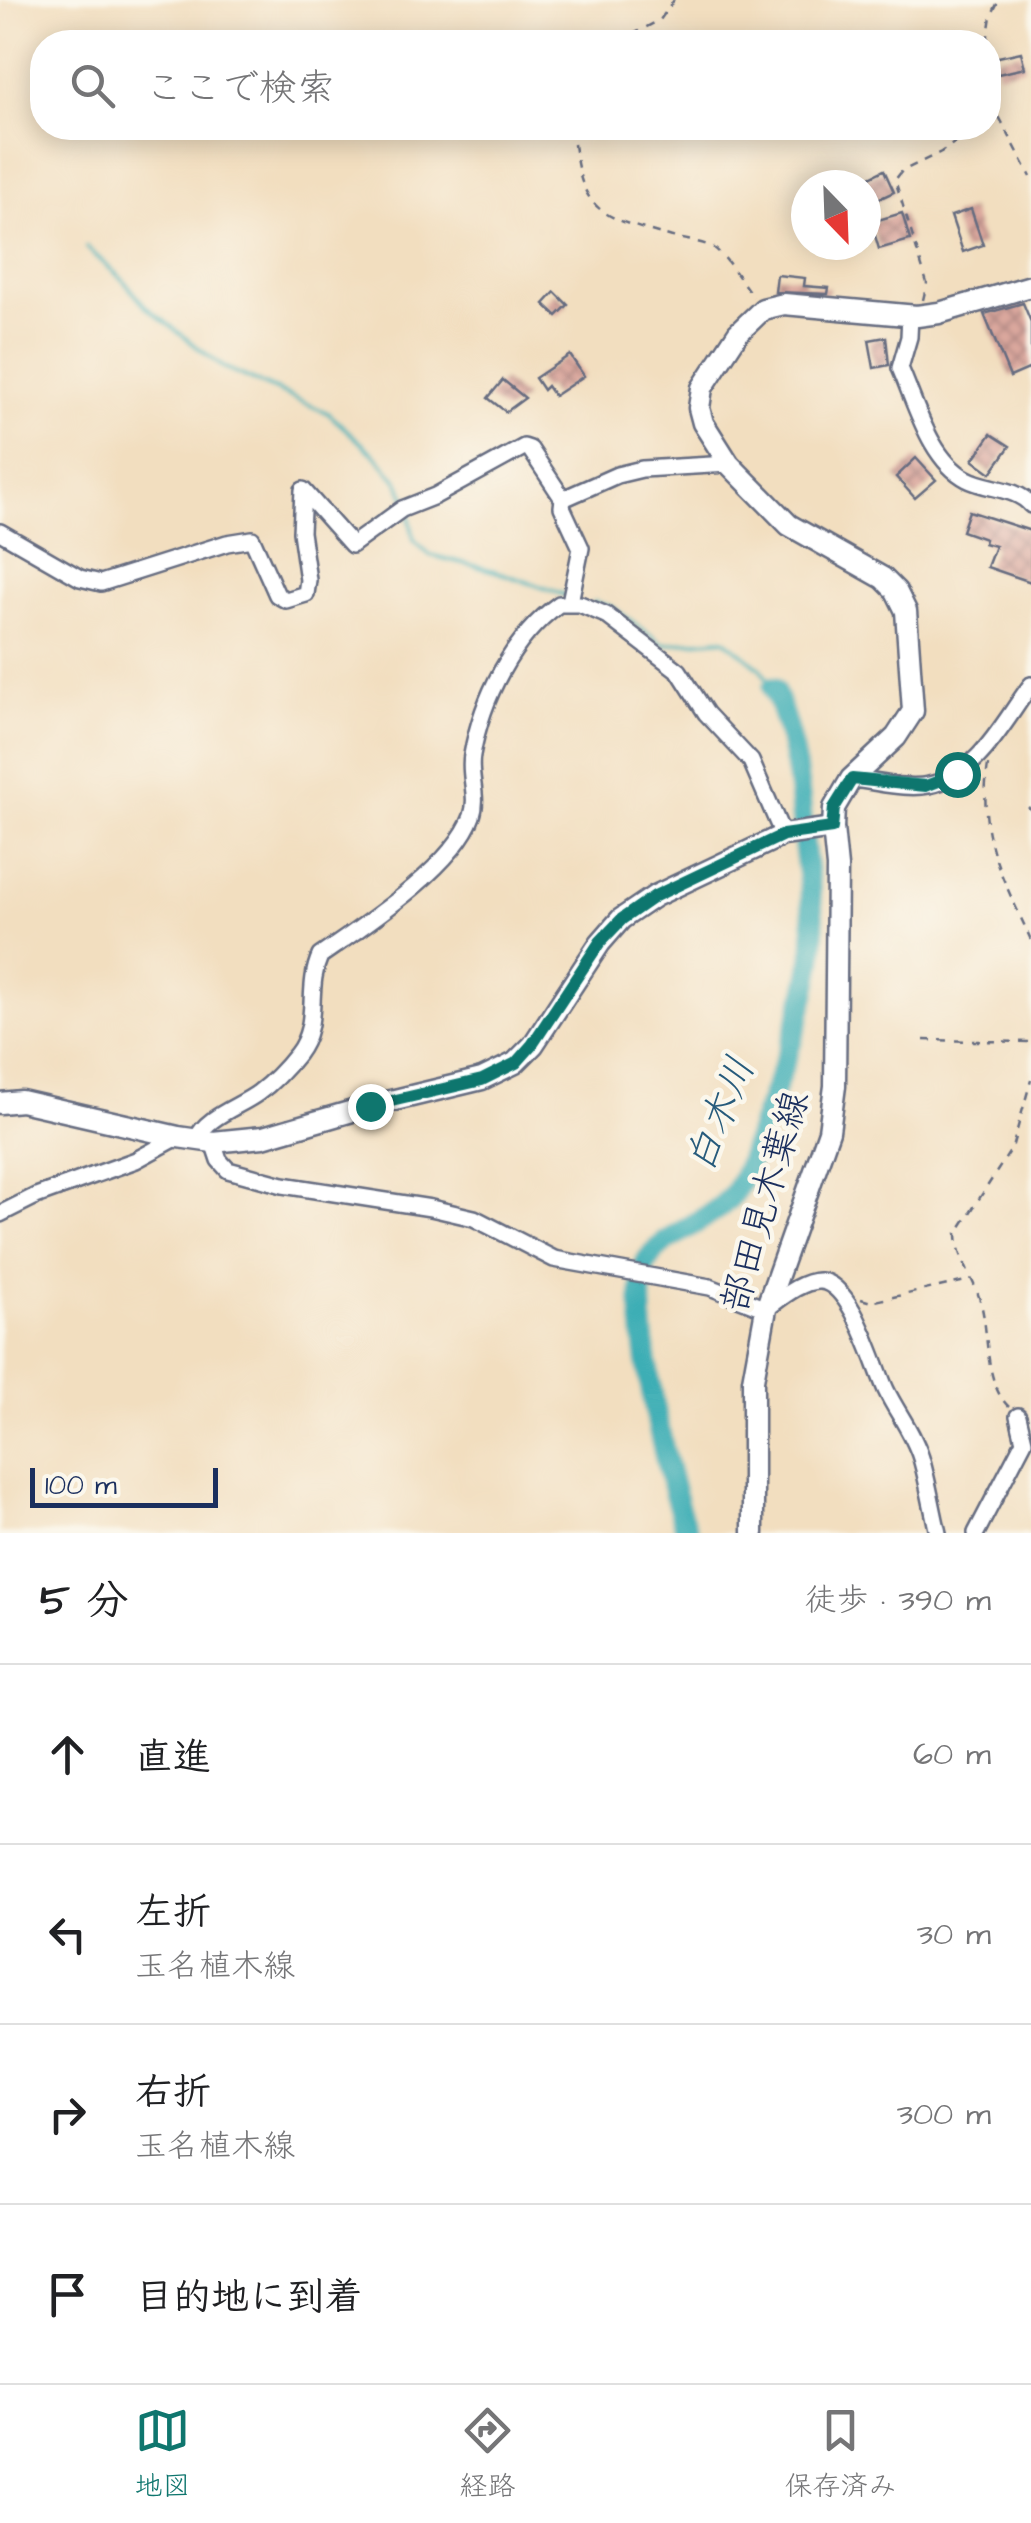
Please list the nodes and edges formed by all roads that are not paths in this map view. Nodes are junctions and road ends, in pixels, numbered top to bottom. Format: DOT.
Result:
graph roads {
  1 [pos="1031,286"];
  2 [pos="914,316"];
  3 [pos="730,464"];
  4 [pos="563,499"];
  5 [pos="1031,505"];
  6 [pos="0,532"];
  7 [pos="572,595"];
  8 [pos="1031,685"];
  9 [pos="852,779"];
  10 [pos="805,832"];
  11 [pos="0,1103"];
  12 [pos="196,1140"];
  13 [pos="0,1214"];
  14 [pos="766,1309"];
  15 [pos="1018,1416"];
  16 [pos="753,1533"];
  17 [pos="938,1533"];
  18 [pos="976,1533"];
  1 -- 2 [label="main road"];
  2 -- 3 [label="main road"];
  2 -- 5 [label="street"];
  3 -- 4 [label="street"];
  3 -- 9 [label="main road"];
  4 -- 6 [label="street"];
  4 -- 7 [label="street"];
  7 -- 10 [label="street"];
  7 -- 12 [label="street"];
  8 -- 9 [label="street"];
  9 -- 10 [label="main road"];
  10 -- 12 [label="main road"];
  10 -- 14 [label="main road, 部田見木葉線"];
  11 -- 12 [label="main road"];
  12 -- 13 [label="street"];
  12 -- 14 [label="street"];
  14 -- 16 [label="main road, 部田見木葉線"];
  14 -- 17 [label="street"];
  15 -- 18 [label="street"];
}
